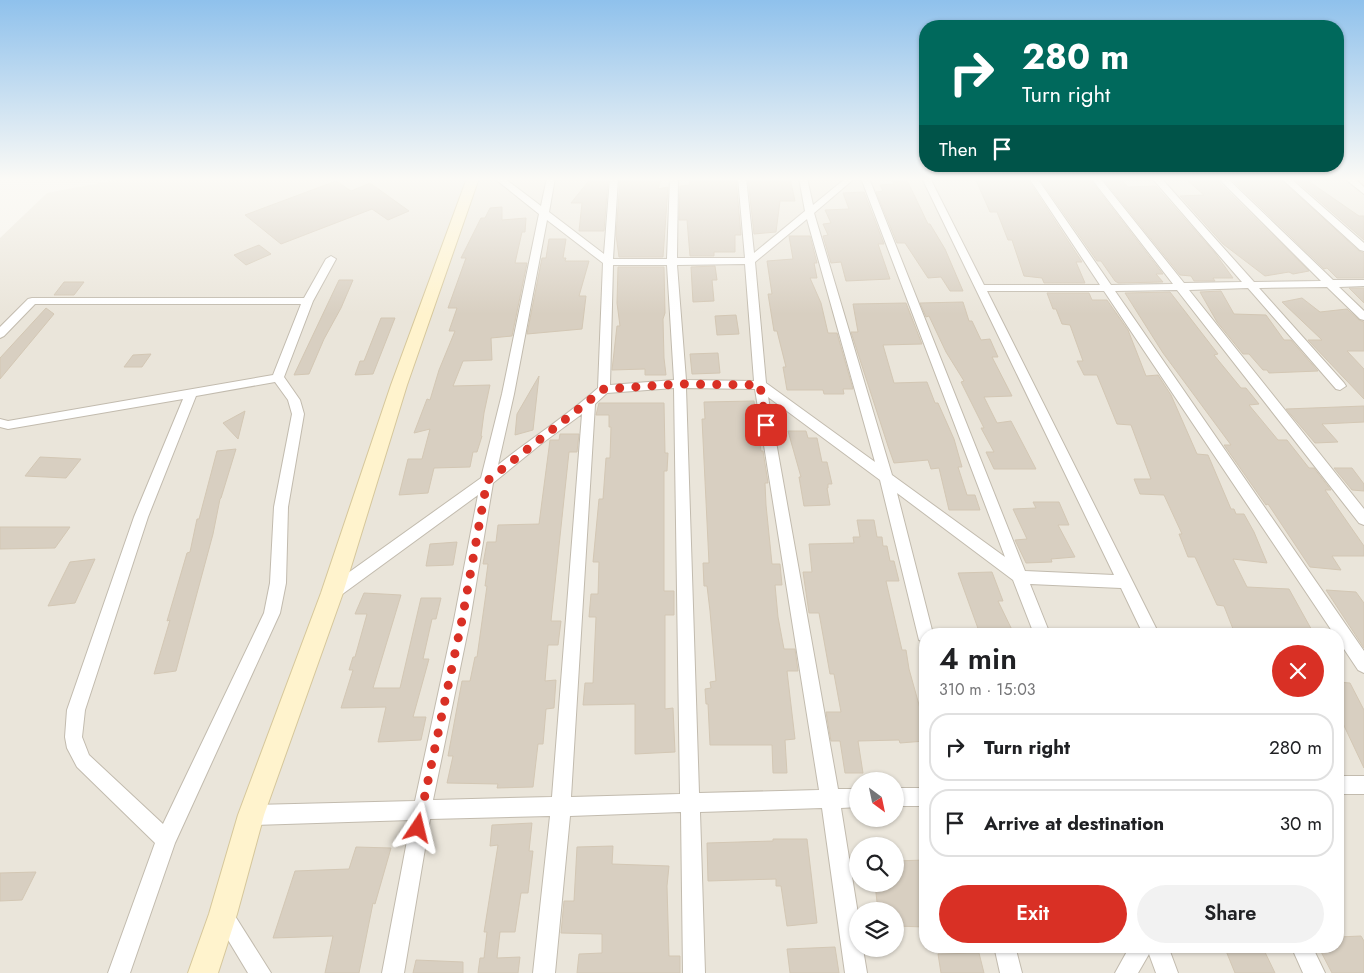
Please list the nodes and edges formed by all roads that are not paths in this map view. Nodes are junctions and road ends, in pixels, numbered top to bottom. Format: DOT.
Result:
graph roads {
  1 [pos="457,223"];
  2 [pos="542,223"];
  3 [pos="559,223"];
  4 [pos="611,223"];
  5 [pos="673,223"];
  6 [pos="746,223"];
  7 [pos="798,223"];
  8 [pos="813,223"];
  9 [pos="883,223"];
  10 [pos="949,223"];
  11 [pos="1064,223"];
  12 [pos="1131,223"];
  13 [pos="1195,223"];
  14 [pos="1269,223"];
  15 [pos="1336,223"];
  16 [pos="1364,248"];
  17 [pos="331,259"];
  18 [pos="608,262"];
  19 [pos="750,262"];
  20 [pos="672,263"];
  21 [pos="1331,284"];
  22 [pos="1364,284"];
  23 [pos="1180,286"];
  24 [pos="1249,286"];
  25 [pos="981,288"];
  26 [pos="1107,288"];
  27 [pos="308,301"];
  28 [pos="1364,317"];
  29 [pos="0,334"];
  30 [pos="278,378"];
  31 [pos="680,384"];
  32 [pos="760,385"];
  33 [pos="1340,386"];
  34 [pos="604,389"];
  35 [pos="191,394"];
  36 [pos="589,403"];
  37 [pos="3,425"];
  38 [pos="886,478"];
  39 [pos="487,481"];
  40 [pos="1364,519"];
  41 [pos="1021,578"];
  42 [pos="1126,582"];
  43 [pos="332,593"];
  44 [pos="923,628"];
  45 [pos="1040,628"];
  46 [pos="1148,628"];
  47 [pos="1339,628"];
  48 [pos="1344,636"];
  49 [pos="1364,665"];
  50 [pos="1364,784"];
  51 [pos="1344,785"];
  52 [pos="904,797"];
  53 [pos="919,797"];
  54 [pos="849,798"];
  55 [pos="830,799"];
  56 [pos="690,803"];
  57 [pos="561,806"];
  58 [pos="422,810"];
  59 [pos="251,815"];
  60 [pos="166,840"];
  61 [pos="223,914"];
  62 [pos="1006,953"];
  63 [pos="1138,953"];
  64 [pos="1160,953"];
  65 [pos="1304,953"];
  66 [pos="119,973"];
  67 [pos="203,973"];
  68 [pos="260,973"];
  69 [pos="393,973"];
  70 [pos="544,973"];
  71 [pos="694,973"];
  72 [pos="856,973"];
  73 [pos="1011,973"];
  74 [pos="1126,973"];
  75 [pos="1167,973"];
  76 [pos="1314,973"];
  1 -- 43 [label="street"];
  2 -- 39 [label="street"];
  3 -- 18 [label="street"];
  4 -- 18 [label="street"];
  5 -- 20 [label="street"];
  6 -- 19 [label="street"];
  7 -- 19 [label="street"];
  8 -- 38 [label="street"];
  9 -- 41 [label="street"];
  10 -- 25 [label="street"];
  11 -- 26 [label="street"];
  12 -- 23 [label="street"];
  13 -- 24 [label="street"];
  14 -- 21 [label="street"];
  15 -- 16 [label="street"];
  17 -- 27 [label="street"];
  18 -- 20 [label="street"];
  18 -- 34 [label="street"];
  19 -- 20 [label="street"];
  19 -- 32 [label="street"];
  20 -- 31 [label="street"];
  21 -- 22 [label="street"];
  21 -- 24 [label="street"];
  21 -- 28 [label="street"];
  23 -- 24 [label="street"];
  23 -- 26 [label="street"];
  23 -- 40 [label="street"];
  24 -- 33 [label="street"];
  25 -- 26 [label="street"];
  25 -- 42 [label="street"];
  26 -- 47 [label="street"];
  27 -- 29 [label="street"];
  27 -- 30 [label="street"];
  30 -- 35 [label="street"];
  30 -- 60 [label="street"];
  31 -- 32 [label="street"];
  31 -- 34 [label="street"];
  31 -- 56 [label="street"];
  32 -- 38 [label="street"];
  32 -- 55 [label="street"];
  34 -- 36 [label="street"];
  35 -- 37 [label="street"];
  35 -- 60 [label="street"];
  36 -- 39 [label="street"];
  36 -- 57 [label="street"];
  38 -- 41 [label="street"];
  38 -- 44 [label="street"];
  39 -- 43 [label="street"];
  39 -- 58 [label="street"];
  41 -- 42 [label="street"];
  41 -- 45 [label="street"];
  42 -- 46 [label="street"];
  43 -- 59 [label="street"];
  48 -- 49 [label="street"];
  50 -- 51 [label="street"];
  52 -- 53 [label="street"];
  54 -- 55 [label="street"];
  55 -- 56 [label="street"];
  55 -- 72 [label="street"];
  56 -- 57 [label="street"];
  56 -- 71 [label="street"];
  57 -- 58 [label="street"];
  57 -- 70 [label="street"];
  58 -- 59 [label="street"];
  58 -- 69 [label="street"];
  59 -- 61 [label="street"];
  60 -- 66 [label="street"];
  61 -- 67 [label="street"];
  61 -- 68 [label="street"];
  62 -- 73 [label="street"];
  63 -- 74 [label="street"];
  64 -- 75 [label="street"];
  65 -- 76 [label="street"];
}
